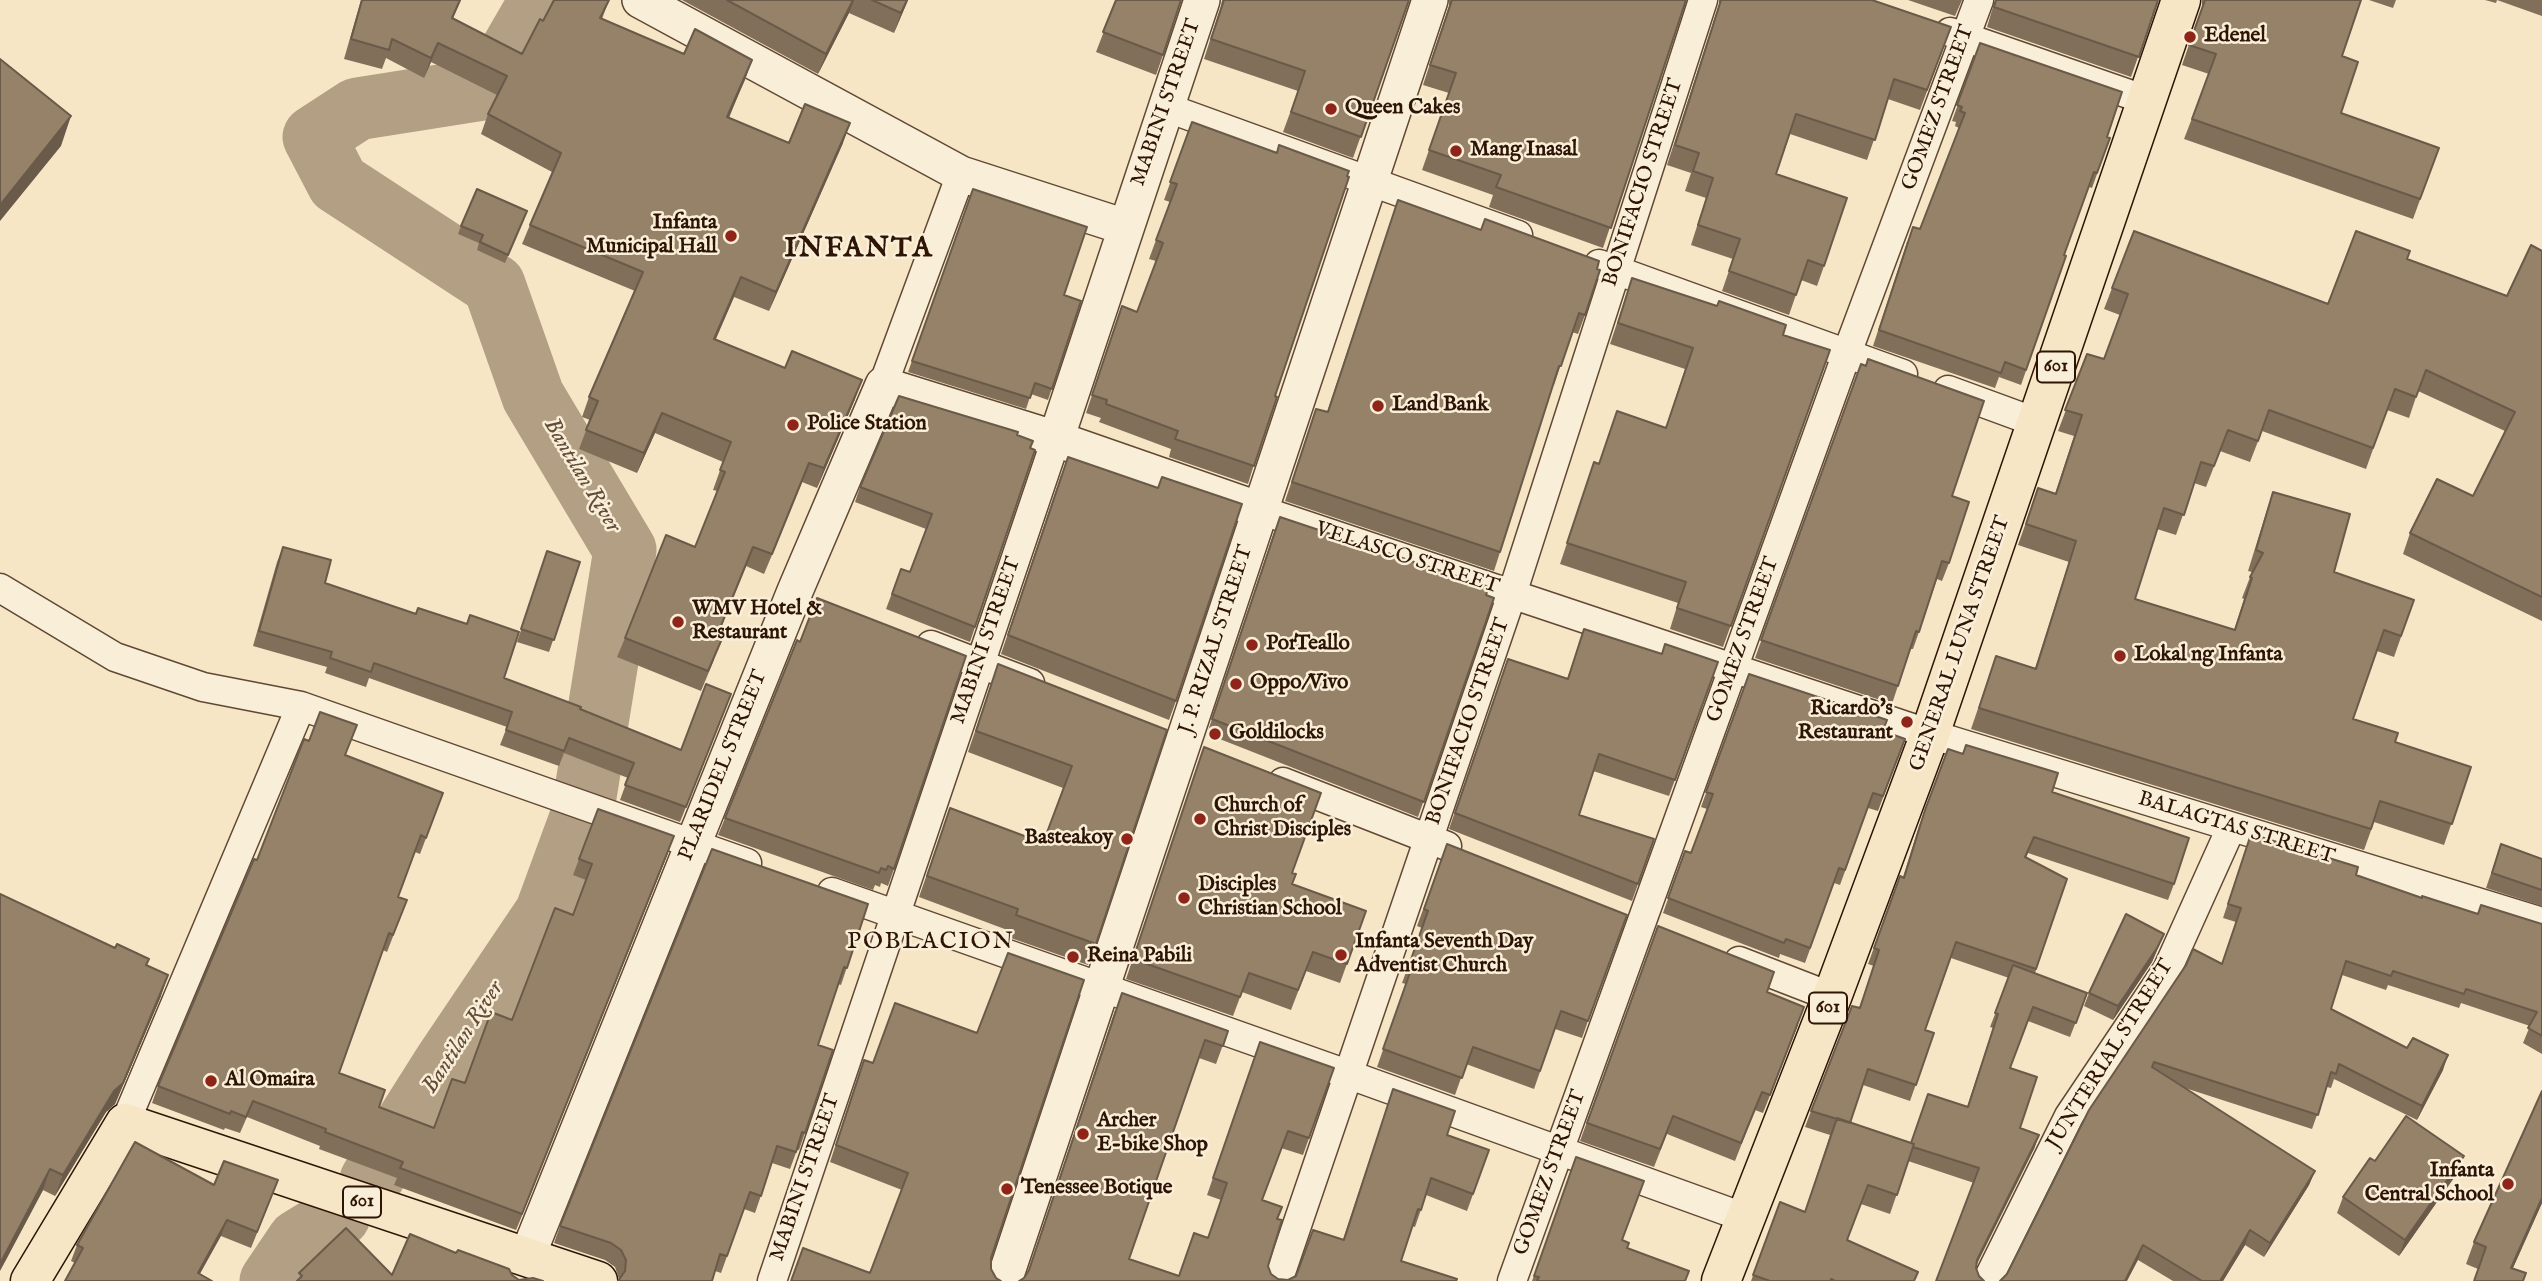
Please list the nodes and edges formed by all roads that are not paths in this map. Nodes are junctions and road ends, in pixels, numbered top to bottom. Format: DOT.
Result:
graph roads {
  1 [pos="640,0"];
  2 [pos="1202,0"];
  3 [pos="1430,0"];
  4 [pos="1703,0"];
  5 [pos="1979,0"];
  6 [pos="2181,0"];
  7 [pos="1930,25"];
  8 [pos="1966,38"];
  9 [pos="2146,100"];
  10 [pos="1165,107"];
  11 [pos="961,174"];
  12 [pos="1370,181"];
  13 [pos="1125,227"];
  14 [pos="1538,242"];
  15 [pos="1577,256"];
  16 [pos="1616,270"];
  17 [pos="1847,353"];
  18 [pos="883,385"];
  19 [pos="2038,423"];
  20 [pos="1056,439"];
  21 [pos="1260,510"];
  22 [pos="0,588"];
  23 [pos="1512,594"];
  24 [pos="905,635"];
  25 [pos="979,664"];
  26 [pos="1734,668"];
  27 [pos="1055,693"];
  28 [pos="300,706"];
  29 [pos="1930,734"];
  30 [pos="1261,773"];
  31 [pos="2231,828"];
  32 [pos="1429,839"];
  33 [pos="693,844"];
  34 [pos="1467,854"];
  35 [pos="769,870"];
  36 [pos="807,883"];
  37 [pos="895,915"];
  38 [pos="2542,922"];
  39 [pos="1718,952"];
  40 [pos="1101,988"];
  41 [pos="1832,997"];
  42 [pos="1350,1075"];
  43 [pos="125,1123"];
  44 [pos="1559,1150"];
  45 [pos="1746,1219"];
  46 [pos="522,1269"];
  47 [pos="30,1281"];
  48 [pos="598,1281"];
  49 [pos="772,1281"];
  50 [pos="1004,1281"];
  51 [pos="1279,1281"];
  52 [pos="1512,1281"];
  53 [pos="1721,1281"];
  54 [pos="1987,1281"];
  1 -- 11 [label="street"];
  2 -- 10 [label="street, MABINI STREET"];
  3 -- 12 [label="street, J. P. RIZAL STREET"];
  4 -- 16 [label="street, BONIFACIO STREET"];
  5 -- 8 [label="street, GOMEZ STREET"];
  6 -- 9 [label="main road, GENERAL LUNA STREET / 601"];
  7 -- 8 [label="street"];
  8 -- 9 [label="street"];
  8 -- 17 [label="street, GOMEZ STREET"];
  9 -- 19 [label="main road, GENERAL LUNA STREET / 601"];
  10 -- 12 [label="street"];
  10 -- 13 [label="street, MABINI STREET"];
  11 -- 13 [label="street"];
  11 -- 18 [label="street, PLARIDEL STREET"];
  12 -- 14 [label="street"];
  12 -- 21 [label="street, J. P. RIZAL STREET"];
  13 -- 20 [label="street, MABINI STREET"];
  15 -- 16 [label="street"];
  16 -- 17 [label="street"];
  16 -- 23 [label="street, BONIFACIO STREET"];
  17 -- 19 [label="street"];
  17 -- 26 [label="street, GOMEZ STREET"];
  18 -- 20 [label="street, VELASCO STREET"];
  18 -- 33 [label="street, PLARIDEL STREET"];
  19 -- 29 [label="main road, GENERAL LUNA STREET / 601"];
  20 -- 21 [label="street, VELASCO STREET"];
  20 -- 25 [label="street, MABINI STREET"];
  21 -- 23 [label="street, VELASCO STREET"];
  21 -- 40 [label="street, J. P. RIZAL STREET"];
  22 -- 28 [label="street"];
  23 -- 26 [label="street, VELASCO STREET"];
  23 -- 32 [label="street, BONIFACIO STREET"];
  24 -- 25 [label="street"];
  25 -- 27 [label="street"];
  25 -- 37 [label="street, MABINI STREET"];
  26 -- 29 [label="street, VELASCO STREET"];
  26 -- 44 [label="street, GOMEZ STREET"];
  28 -- 33 [label="street"];
  28 -- 43 [label="street"];
  29 -- 31 [label="street, BALAGTAS STREET"];
  29 -- 41 [label="main road, GENERAL LUNA STREET / 601"];
  30 -- 32 [label="street"];
  31 -- 38 [label="street, BALAGTAS STREET"];
  31 -- 54 [label="street, JUNTERIAL STREET"];
  32 -- 34 [label="street"];
  32 -- 42 [label="street, BONIFACIO STREET"];
  33 -- 35 [label="street"];
  33 -- 46 [label="street, PLARIDEL STREET"];
  36 -- 37 [label="street"];
  37 -- 40 [label="street"];
  37 -- 49 [label="street, MABINI STREET"];
  39 -- 41 [label="street"];
  40 -- 42 [label="street"];
  40 -- 50 [label="street, J. P. RIZAL STREET"];
  41 -- 45 [label="main road, GENERAL LUNA STREET / 601"];
  42 -- 44 [label="street"];
  42 -- 51 [label="street, BONIFACIO STREET"];
  43 -- 46 [label="main road, 601"];
  43 -- 47 [label="main road"];
  44 -- 45 [label="street"];
  44 -- 52 [label="street, GOMEZ STREET"];
  45 -- 53 [label="main road, GENERAL LUNA STREET / 601"];
  46 -- 48 [label="main road, 601"];
}
